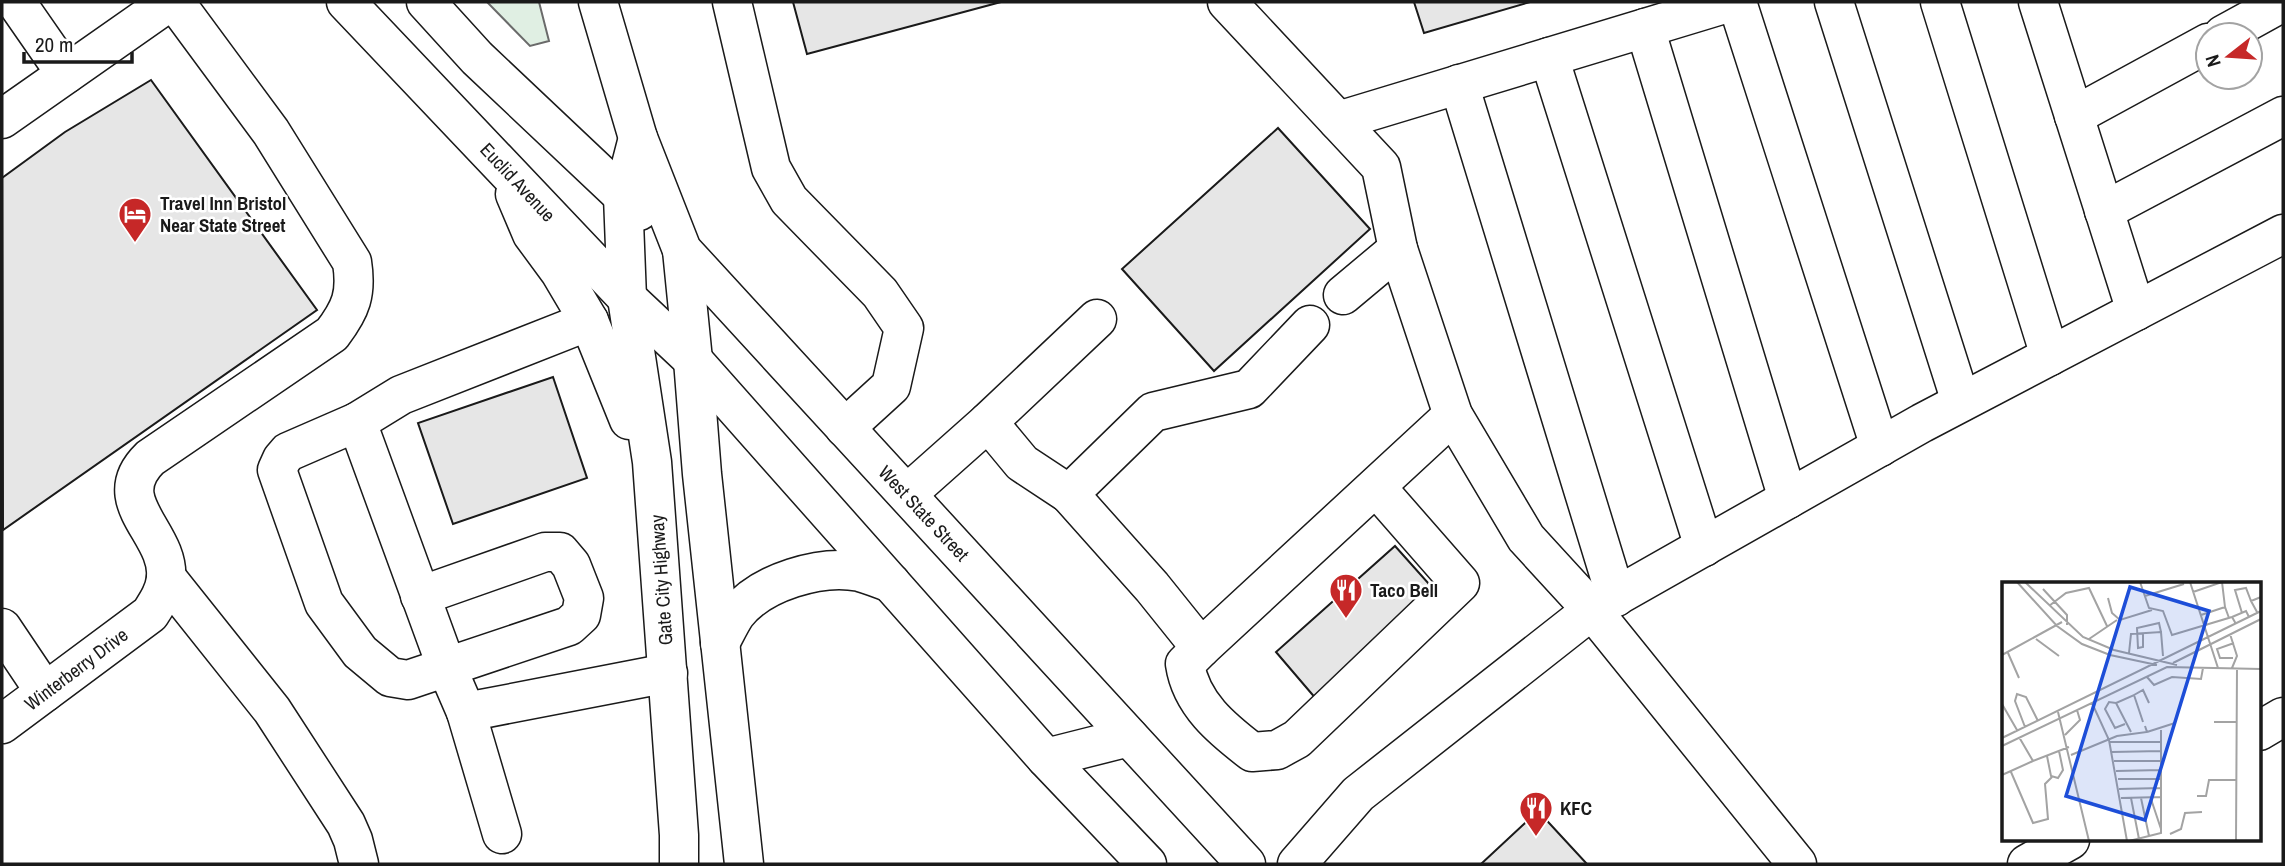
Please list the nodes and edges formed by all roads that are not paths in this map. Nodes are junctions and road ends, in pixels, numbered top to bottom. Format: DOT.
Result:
graph roads {
  1 [pos="16,2"];
  2 [pos="169,2"];
  3 [pos="175,2"];
  4 [pos="346,2"];
  5 [pos="426,2"];
  6 [pos="598,2"];
  7 [pos="732,2"];
  8 [pos="1227,2"];
  9 [pos="1731,2"];
  10 [pos="1737,2"];
  11 [pos="1834,2"];
  12 [pos="1940,2"];
  13 [pos="2283,2"];
  14 [pos="2050,7"];
  15 [pos="2248,21"];
  16 [pos="1645,28"];
  17 [pos="2194,51"];
  18 [pos="1549,57"];
  19 [pos="66,74"];
  20 [pos="1459,84"];
  21 [pos="2074,116"];
  22 [pos="2283,116"];
  23 [pos="2,119"];
  24 [pos="1339,121"];
  25 [pos="638,138"];
  26 [pos="501,164"];
  27 [pos="623,197"];
  28 [pos="2104,211"];
  29 [pos="2283,234"];
  30 [pos="1398,249"];
  31 [pos="682,250"];
  32 [pos="1343,295"];
  33 [pos="626,298"];
  34 [pos="2136,311"];
  35 [pos="1097,319"];
  36 [pos="589,321"];
  37 [pos="1310,325"];
  38 [pos="2050,356"];
  39 [pos="693,360"];
  40 [pos="1961,402"];
  41 [pos="1453,415"];
  42 [pos="357,422"];
  43 [pos="988,422"];
  44 [pos="845,428"];
  45 [pos="1880,447"];
  46 [pos="652,462"];
  47 [pos="1376,487"];
  48 [pos="906,494"];
  49 [pos="1069,494"];
  50 [pos="1788,499"];
  51 [pos="1704,547"];
  52 [pos="166,577"];
  53 [pos="891,583"];
  54 [pos="420,596"];
  55 [pos="1604,604"];
  56 [pos="2,628"];
  57 [pos="720,643"];
  58 [pos="1201,648"];
  59 [pos="447,668"];
  60 [pos="668,673"];
  61 [pos="45,692"];
  62 [pos="466,712"];
  63 [pos="2283,718"];
  64 [pos="2,724"];
  65 [pos="2260,731"];
  66 [pos="1129,737"];
  67 [pos="1046,758"];
  68 [pos="502,834"];
  69 [pos="2066,842"];
  70 [pos="359,864"];
  71 [pos="679,864"];
  72 [pos="744,864"];
  73 [pos="1147,864"];
  74 [pos="1247,864"];
  75 [pos="1297,864"];
  76 [pos="1797,864"];
  77 [pos="2027,864"];
  1 -- 19 [label="main road"];
  2 -- 19 [label="main road"];
  3 -- 52 [label="main road"];
  4 -- 26 [label="main road, Euclid Avenue"];
  5 -- 27 [label="main road"];
  6 -- 25 [label="main road, West State Street"];
  7 -- 44 [label="main road"];
  8 -- 24 [label="main road"];
  9 -- 16 [label="main road"];
  10 -- 45 [label="main road"];
  11 -- 40 [label="main road"];
  12 -- 38 [label="main road"];
  13 -- 15 [label="main road"];
  14 -- 21 [label="main road"];
  16 -- 18 [label="main road"];
  16 -- 50 [label="main road"];
  17 -- 21 [label="main road"];
  18 -- 20 [label="main road"];
  18 -- 51 [label="main road"];
  19 -- 23 [label="main road"];
  20 -- 24 [label="main road"];
  20 -- 55 [label="main road"];
  21 -- 28 [label="main road"];
  22 -- 28 [label="main road"];
  24 -- 30 [label="main road"];
  25 -- 27 [label="main road"];
  25 -- 31 [label="main road, West State Street"];
  26 -- 33 [label="main road, Euclid Avenue"];
  26 -- 36 [label="main road"];
  27 -- 31 [label="main road"];
  27 -- 33 [label="main road, Gate City Highway"];
  28 -- 34 [label="main road"];
  29 -- 34 [label="main road"];
  30 -- 32 [label="main road"];
  30 -- 41 [label="main road"];
  31 -- 39 [label="main road"];
  31 -- 44 [label="main road, West State Street"];
  33 -- 39 [label="main road, Euclid Avenue"];
  33 -- 46 [label="main road, Gate City Highway"];
  34 -- 38 [label="main road"];
  35 -- 43 [label="main road"];
  36 -- 42 [label="main road"];
  36 -- 46 [label="main road"];
  37 -- 49 [label="main road"];
  38 -- 40 [label="main road"];
  39 -- 53 [label="main road"];
  39 -- 57 [label="main road"];
  40 -- 45 [label="main road"];
  41 -- 47 [label="main road"];
  41 -- 55 [label="main road"];
  42 -- 54 [label="main road"];
  42 -- 59 [label="main road"];
  43 -- 48 [label="main road"];
  43 -- 49 [label="main road"];
  44 -- 48 [label="main road, West State Street"];
  45 -- 50 [label="main road"];
  46 -- 60 [label="main road, Gate City Highway"];
  47 -- 58 [label="main road"];
  47 -- 58 [label="main road"];
  48 -- 66 [label="main road, West State Street"];
  49 -- 58 [label="main road"];
  50 -- 51 [label="main road"];
  51 -- 55 [label="main road"];
  52 -- 61 [label="main road, Winterberry Drive"];
  52 -- 70 [label="main road"];
  53 -- 57 [label="main road"];
  53 -- 67 [label="main road"];
  54 -- 59 [label="main road"];
  54 -- 59 [label="main road"];
  55 -- 75 [label="main road"];
  55 -- 76 [label="main road"];
  56 -- 61 [label="main road"];
  57 -- 72 [label="main road"];
  59 -- 62 [label="main road"];
  60 -- 62 [label="main road"];
  60 -- 71 [label="main road, Gate City Highway"];
  61 -- 64 [label="main road, Winterberry Drive"];
  62 -- 68 [label="main road"];
  63 -- 65 [label="main road"];
  66 -- 67 [label="main road"];
  66 -- 74 [label="main road, West State Street"];
  67 -- 73 [label="main road"];
  69 -- 77 [label="main road"];
}
